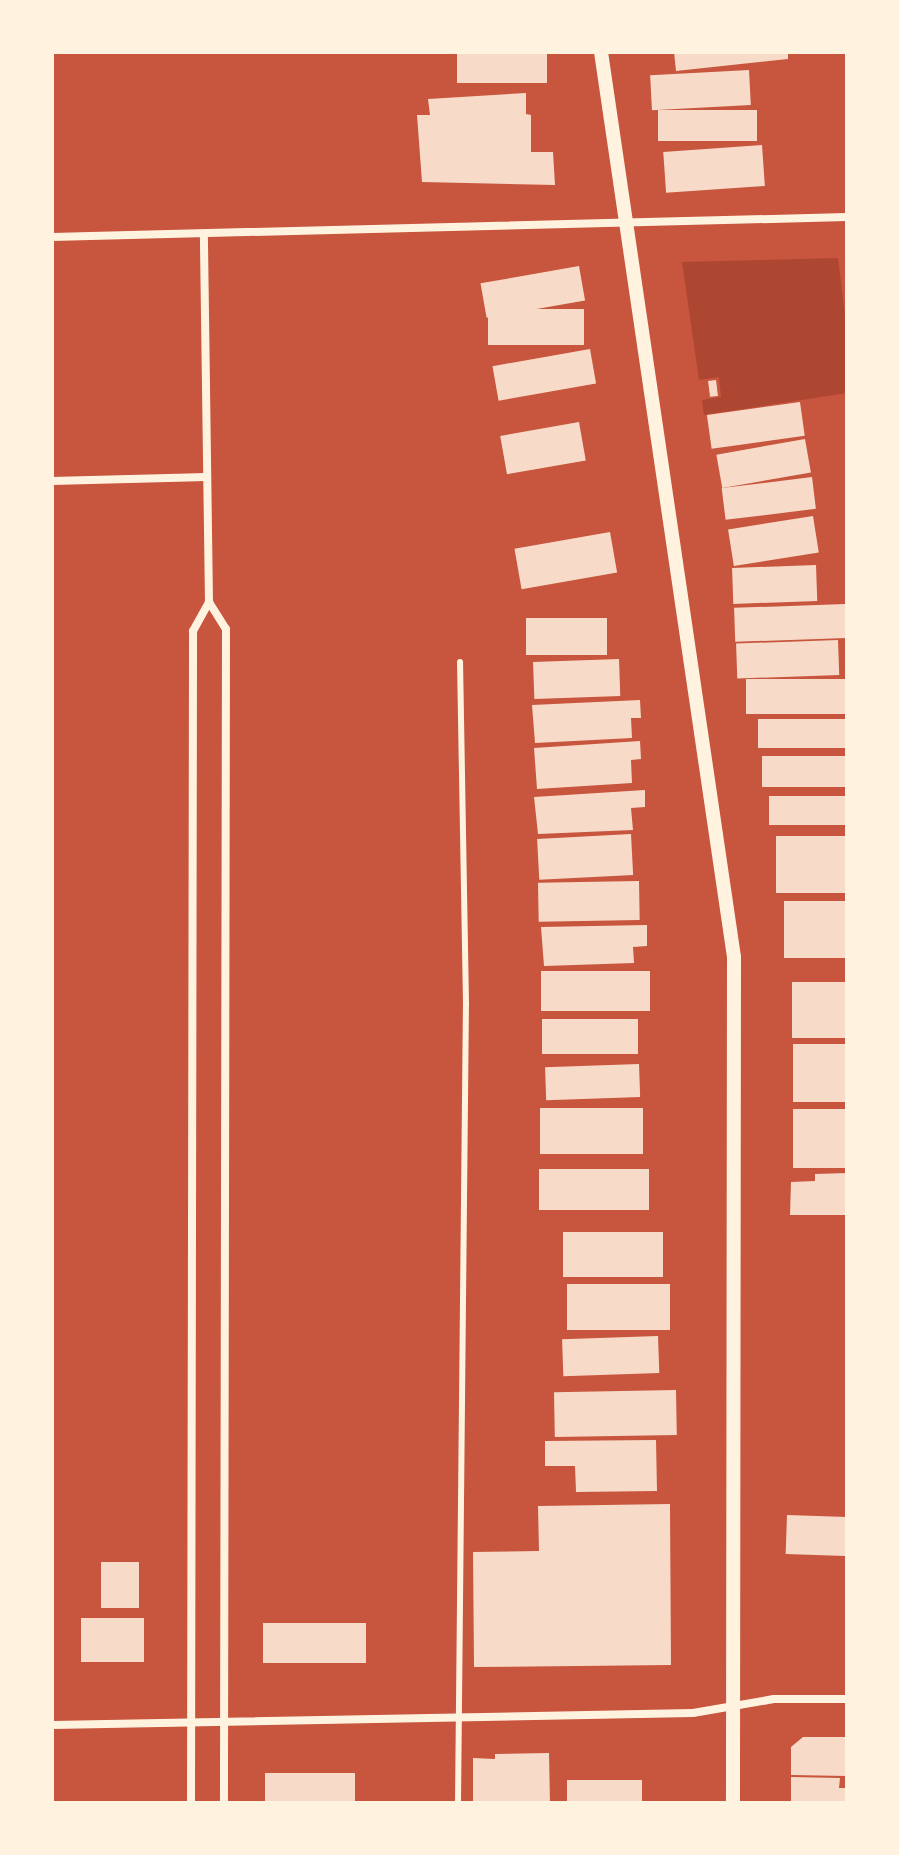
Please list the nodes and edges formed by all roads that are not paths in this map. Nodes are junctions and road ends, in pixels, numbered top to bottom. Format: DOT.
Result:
graph roads {
  1 [pos="601,52"];
  2 [pos="847,217"];
  3 [pos="627,223"];
  4 [pos="204,234"];
  5 [pos="52,237"];
  6 [pos="207,477"];
  7 [pos="52,481"];
  8 [pos="209,602"];
  9 [pos="460,662"];
  10 [pos="847,1699"];
  11 [pos="735,1706"];
  12 [pos="458,1717"];
  13 [pos="192,1723"];
  14 [pos="223,1723"];
  15 [pos="52,1725"];
  16 [pos="191,1803"];
  17 [pos="224,1803"];
  18 [pos="458,1803"];
  19 [pos="733,1803"];
  1 -- 3 [label="street"];
  2 -- 3 [label="street"];
  3 -- 4 [label="street"];
  3 -- 11 [label="street"];
  4 -- 5 [label="street"];
  4 -- 6 [label="street"];
  6 -- 7 [label="street"];
  6 -- 8 [label="street"];
  8 -- 13 [label="street"];
  8 -- 14 [label="street"];
  9 -- 12 [label="lane"];
  10 -- 11 [label="street"];
  11 -- 12 [label="street"];
  11 -- 19 [label="street"];
  12 -- 14 [label="street"];
  12 -- 18 [label="lane"];
  13 -- 14 [label="street"];
  13 -- 15 [label="street"];
  13 -- 16 [label="street"];
  14 -- 17 [label="street"];
}
